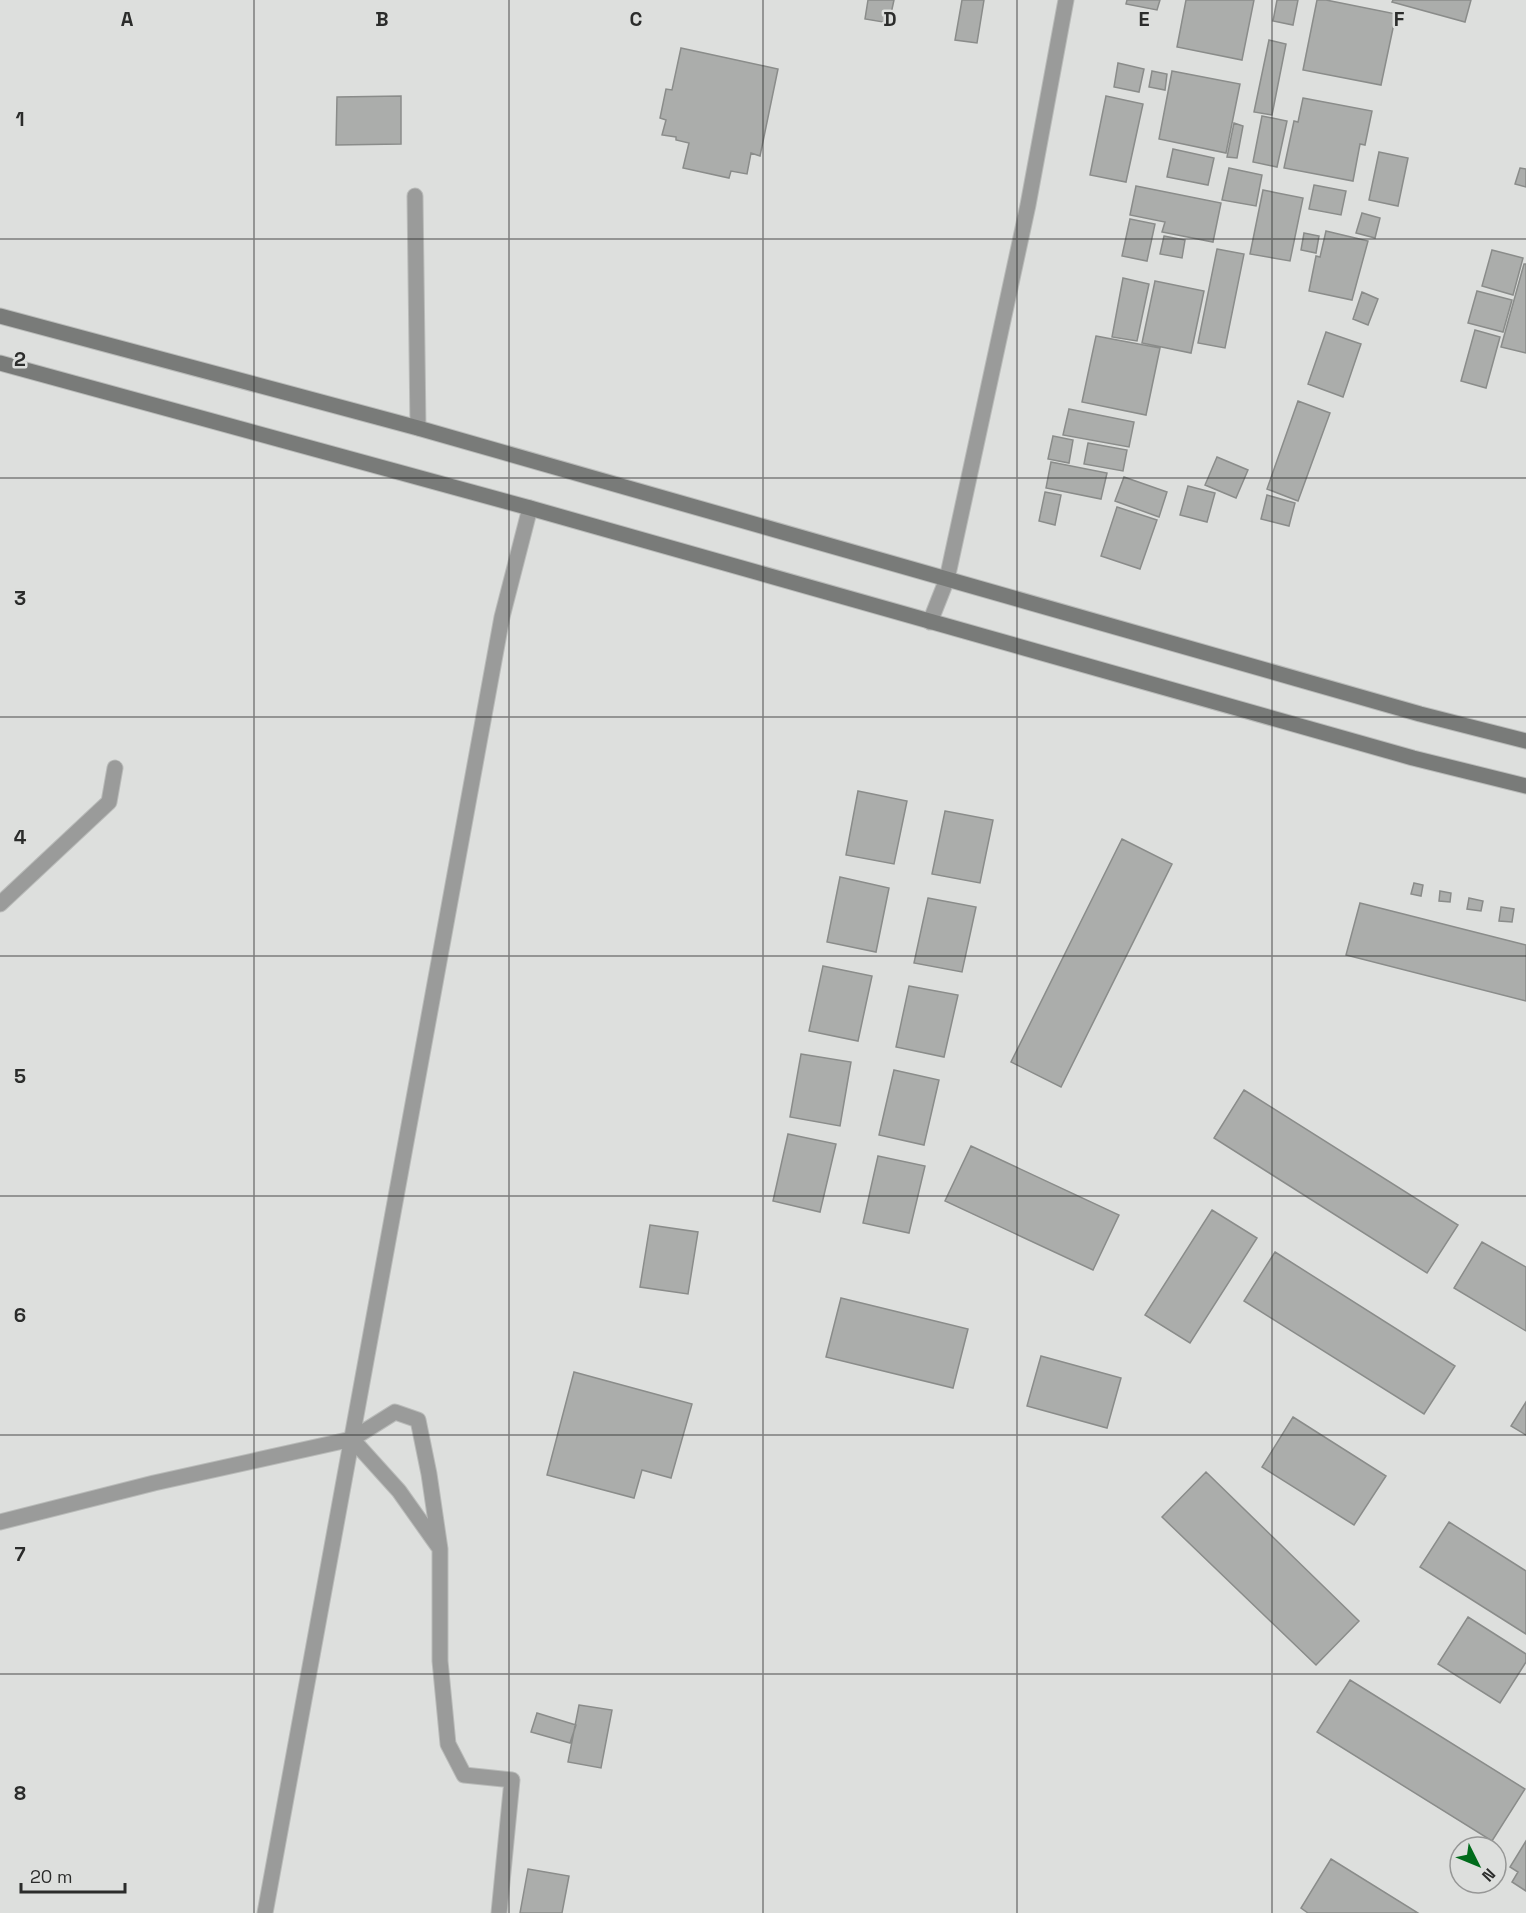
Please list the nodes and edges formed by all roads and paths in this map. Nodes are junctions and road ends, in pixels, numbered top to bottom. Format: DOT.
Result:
graph roads {
  1 [pos="1066,0"];
  2 [pos="415,196"];
  3 [pos="0,316"];
  4 [pos="0,363"];
  5 [pos="418,428"];
  6 [pos="530,508"];
  7 [pos="946,579"];
  8 [pos="930,622"];
  9 [pos="1526,741"];
  10 [pos="115,768"];
  11 [pos="1526,786"];
  12 [pos="0,904"];
  13 [pos="352,1439"];
  14 [pos="0,1522"];
  15 [pos="440,1549"];
  16 [pos="265,1913"];
  17 [pos="499,1913"];
  1 -- 7 [label="street"];
  2 -- 5 [label="street"];
  3 -- 5 [label="main road"];
  4 -- 6 [label="main road"];
  5 -- 7 [label="main road"];
  6 -- 8 [label="main road"];
  6 -- 13 [label="street"];
  7 -- 8 [label="street"];
  7 -- 9 [label="main road"];
  8 -- 11 [label="main road"];
  10 -- 12 [label="street"];
  13 -- 14 [label="street"];
  13 -- 15 [label="street"];
  13 -- 15 [label="street"];
  13 -- 16 [label="street"];
  15 -- 17 [label="street"];
}
